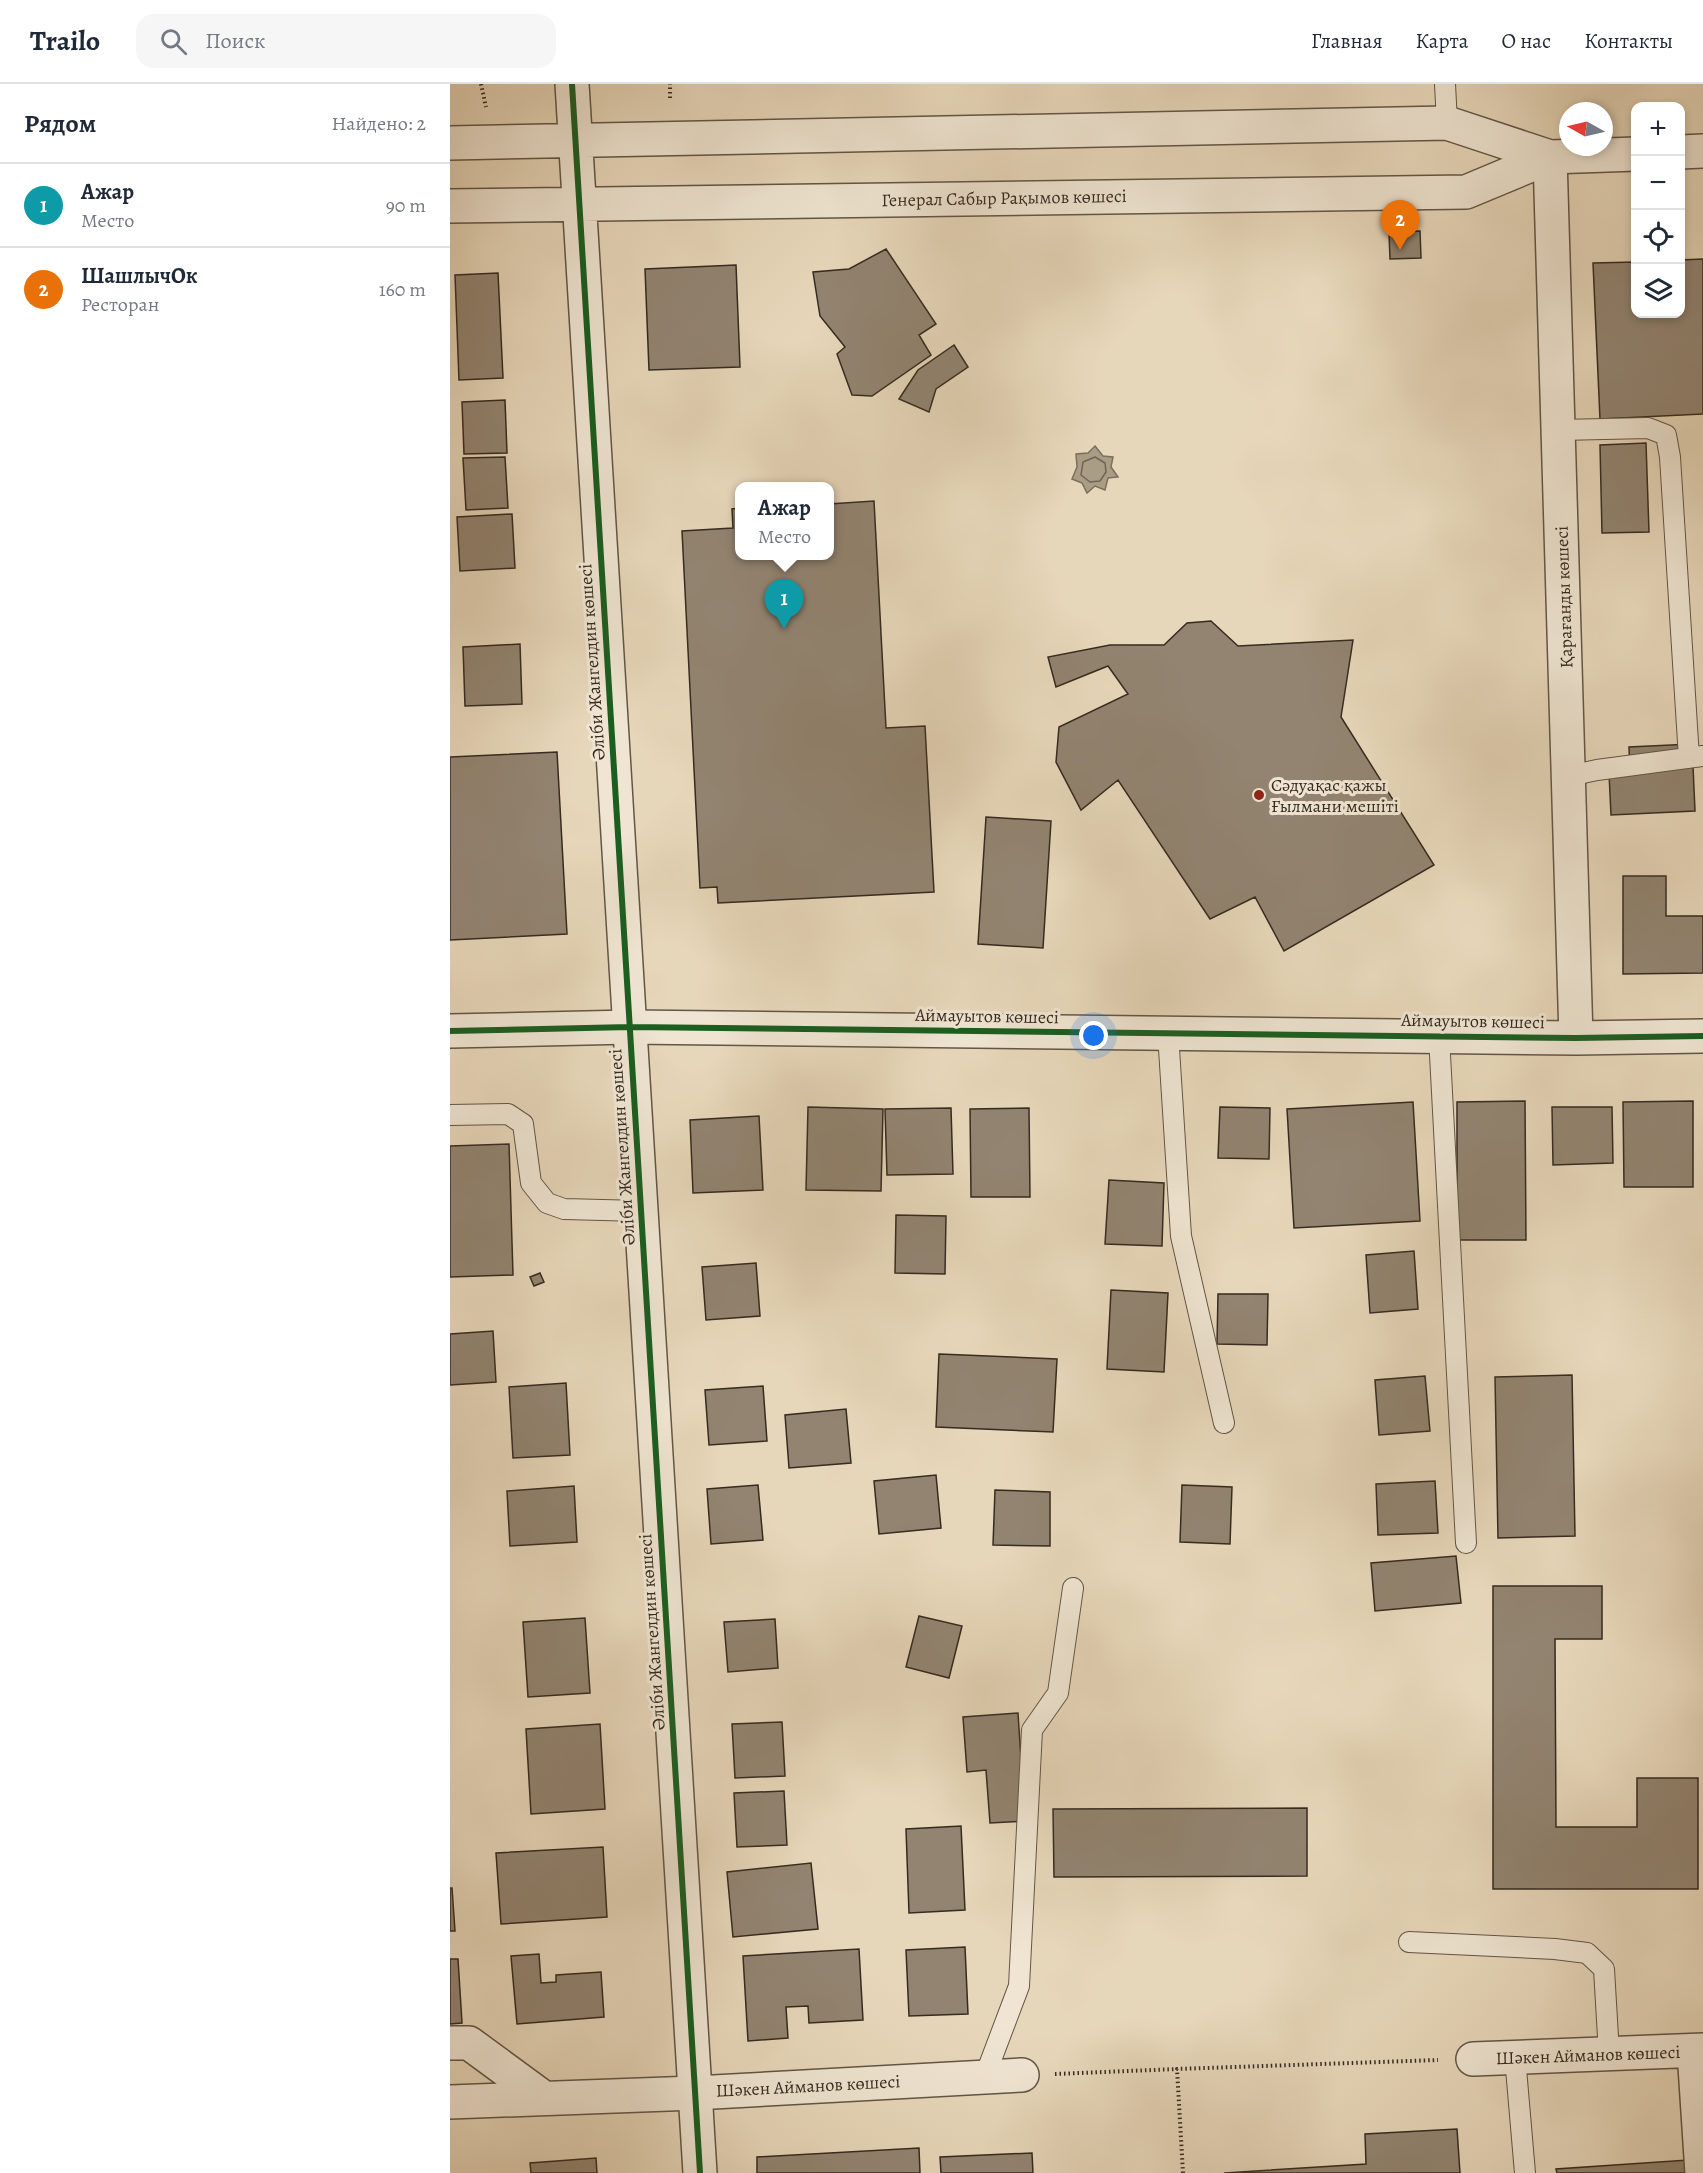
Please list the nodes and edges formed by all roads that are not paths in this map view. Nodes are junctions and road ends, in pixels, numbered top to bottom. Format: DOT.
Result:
graph roads {
  1 [pos="572,84"];
  2 [pos="1445,84"];
  3 [pos="1447,123"];
  4 [pos="574,140"];
  5 [pos="450,143"];
  6 [pos="1703,151"];
  7 [pos="1685,152"];
  8 [pos="1631,154"];
  9 [pos="1551,157"];
  10 [pos="579,204"];
  11 [pos="450,206"];
  12 [pos="1560,430"];
  13 [pos="1696,757"];
  14 [pos="1569,776"];
  15 [pos="630,1027"];
  16 [pos="450,1031"];
  17 [pos="1168,1033"];
  18 [pos="1438,1036"];
  19 [pos="1703,1036"];
  20 [pos="1576,1038"];
  21 [pos="450,1115"];
  22 [pos="641,1210"];
  23 [pos="1224,1423"];
  24 [pos="1466,1543"];
  25 [pos="1073,1588"];
  26 [pos="1409,1942"];
  27 [pos="450,2043"];
  28 [pos="1699,2051"];
  29 [pos="1609,2054"];
  30 [pos="1515,2057"];
  31 [pos="1473,2059"];
  32 [pos="1022,2075"];
  33 [pos="985,2076"];
  34 [pos="695,2093"];
  35 [pos="544,2098"];
  36 [pos="450,2102"];
  37 [pos="1702,2172"];
  38 [pos="700,2173"];
  39 [pos="1525,2173"];
  1 -- 4 [label="street, Әліби Жангелдин көшесі"];
  2 -- 3 [label="lane"];
  3 -- 4 [label="street, Генерал Сабыр Рақымов көшесі"];
  3 -- 9 [label="street, Генерал Сабыр Рақымов көшесі"];
  4 -- 5 [label="street, Генерал Сабыр Рақымов көшесі"];
  4 -- 10 [label="street, Әліби Жангелдин көшесі"];
  6 -- 7 [label="street"];
  8 -- 9 [label="street, Генерал Сабыр Рақымов көшесі"];
  9 -- 10 [label="street, Генерал Сабыр Рақымов көшесі"];
  9 -- 12 [label="street, Қарағанды көшесі"];
  10 -- 11 [label="street, Генерал Сабыр Рақымов көшесі"];
  10 -- 15 [label="street, Әліби Жангелдин көшесі"];
  12 -- 13 [label="lane"];
  12 -- 14 [label="street, Қарағанды көшесі"];
  13 -- 14 [label="lane"];
  14 -- 20 [label="street, Қарағанды көшесі"];
  15 -- 16 [label="street, Аймауытов көшесі"];
  15 -- 17 [label="street, Аймауытов көшесі"];
  15 -- 22 [label="street, Әліби Жангелдин көшесі"];
  17 -- 18 [label="street, Аймауытов көшесі"];
  17 -- 23 [label="lane"];
  18 -- 20 [label="street, Аймауытов көшесі"];
  18 -- 24 [label="lane"];
  19 -- 20 [label="street, Аймауытов көшесі"];
  21 -- 22 [label="lane"];
  22 -- 34 [label="street, Әліби Жангелдин көшесі"];
  25 -- 33 [label="lane"];
  26 -- 29 [label="lane"];
  27 -- 35 [label="street"];
  28 -- 29 [label="street, Шәкен Айманов көшесі"];
  28 -- 37 [label="street"];
  29 -- 30 [label="street, Шәкен Айманов көшесі"];
  30 -- 31 [label="street, Шәкен Айманов көшесі"];
  30 -- 39 [label="lane"];
  32 -- 33 [label="street, Шәкен Айманов көшесі"];
  33 -- 34 [label="street, Шәкен Айманов көшесі"];
  34 -- 35 [label="street, Шәкен Айманов көшесі"];
  34 -- 38 [label="street, Әліби Жангелдин көшесі"];
  35 -- 36 [label="street, Шәкен Айманов көшесі"];
}
